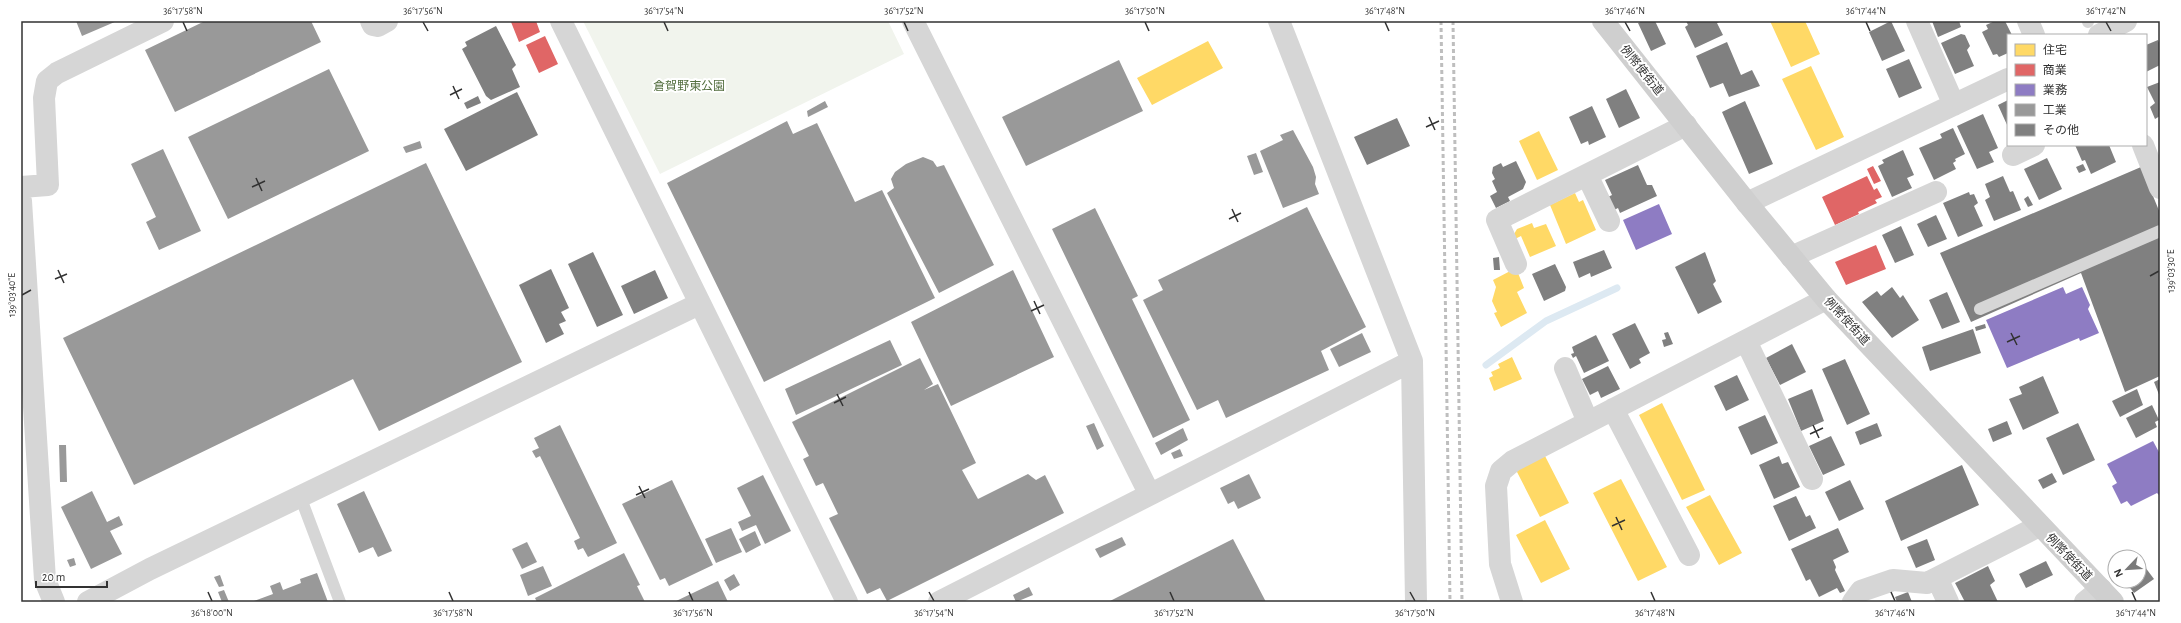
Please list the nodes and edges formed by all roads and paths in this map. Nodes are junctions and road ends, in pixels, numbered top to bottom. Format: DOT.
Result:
graph roads {
  1 [pos="163,21"];
  2 [pos="371,21"];
  3 [pos="387,21"];
  4 [pos="561,21"];
  5 [pos="913,21"];
  6 [pos="1279,21"];
  7 [pos="1603,21"];
  8 [pos="1918,21"];
  9 [pos="2028,21"];
  10 [pos="2126,21"];
  11 [pos="2092,26"];
  12 [pos="2034,34"];
  13 [pos="2007,79"];
  14 [pos="1954,105"];
  15 [pos="1686,125"];
  16 [pos="2032,146"];
  17 [pos="2143,146"];
  18 [pos="2013,155"];
  19 [pos="1587,175"];
  20 [pos="21,187"];
  21 [pos="2160,188"];
  22 [pos="1936,192"];
  23 [pos="21,201"];
  24 [pos="1747,203"];
  25 [pos="1609,220"];
  26 [pos="2160,231"];
  27 [pos="1791,257"];
  28 [pos="1516,264"];
  29 [pos="1826,299"];
  30 [pos="699,304"];
  31 [pos="1980,309"];
  32 [pos="1746,341"];
  33 [pos="1412,361"];
  34 [pos="1565,368"];
  35 [pos="1613,409"];
  36 [pos="1588,422"];
  37 [pos="1812,479"];
  38 [pos="1150,494"];
  39 [pos="300,496"];
  40 [pos="2039,526"];
  41 [pos="1689,555"];
  42 [pos="1937,578"];
  43 [pos="2100,598"];
  44 [pos="54,602"];
  45 [pos="88,602"];
  46 [pos="340,602"];
  47 [pos="847,602"];
  48 [pos="939,602"];
  49 [pos="1416,602"];
  50 [pos="1512,602"];
  51 [pos="1853,602"];
  52 [pos="1948,602"];
  1 -- 20 [label="street"];
  2 -- 3 [label="street"];
  4 -- 30 [label="street"];
  5 -- 38 [label="street"];
  6 -- 33 [label="street"];
  7 -- 15 [label="main road, 例幣使街道"];
  8 -- 14 [label="street"];
  9 -- 12 [label="street"];
  10 -- 11 [label="street"];
  13 -- 14 [label="street"];
  14 -- 24 [label="street"];
  15 -- 19 [label="street"];
  15 -- 24 [label="main road, 例幣使街道"];
  16 -- 18 [label="street"];
  17 -- 21 [label="street"];
  19 -- 25 [label="street"];
  19 -- 28 [label="street"];
  22 -- 27 [label="street"];
  23 -- 44 [label="street"];
  24 -- 27 [label="main road, 例幣使街道"];
  26 -- 31 [label="lane"];
  27 -- 29 [label="main road, 例幣使街道"];
  29 -- 32 [label="street"];
  29 -- 40 [label="main road, 例幣使街道"];
  30 -- 39 [label="street"];
  30 -- 47 [label="street"];
  32 -- 35 [label="street"];
  32 -- 37 [label="street"];
  33 -- 38 [label="street"];
  33 -- 49 [label="street"];
  34 -- 36 [label="street"];
  35 -- 36 [label="street"];
  35 -- 41 [label="street"];
  36 -- 50 [label="street"];
  38 -- 48 [label="street"];
  39 -- 45 [label="street"];
  39 -- 46 [label="lane"];
  40 -- 42 [label="street"];
  40 -- 43 [label="main road, 例幣使街道"];
  42 -- 51 [label="street"];
  42 -- 52 [label="street"];
}
